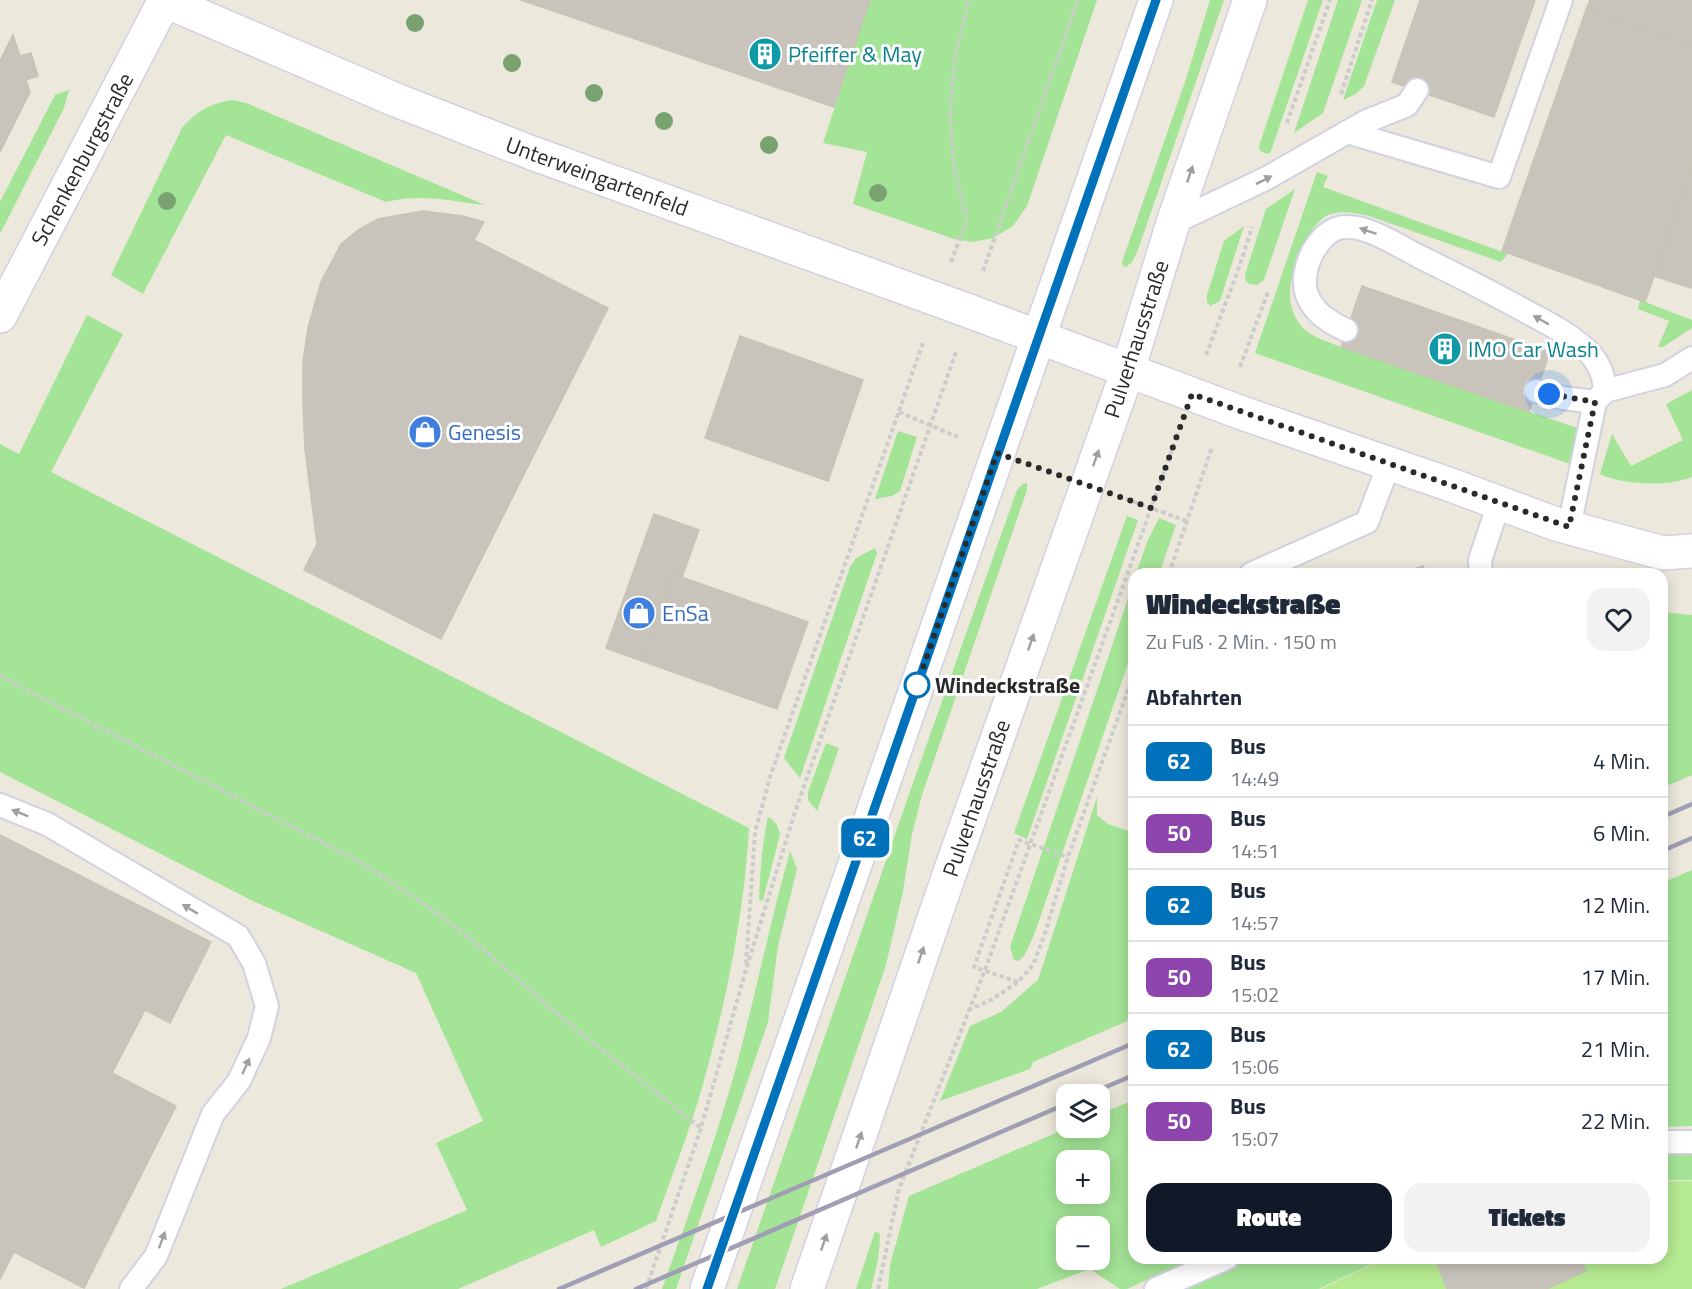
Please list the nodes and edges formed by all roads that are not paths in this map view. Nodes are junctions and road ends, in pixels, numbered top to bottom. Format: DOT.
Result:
graph roads {
  1 [pos="164,0"];
  2 [pos="1156,0"];
  3 [pos="1250,0"];
  4 [pos="1561,0"];
  5 [pos="1417,90"];
  6 [pos="1347,132"];
  7 [pos="1173,224"];
  8 [pos="0,316"];
  9 [pos="1346,330"];
  10 [pos="1038,337"];
  11 [pos="1692,358"];
  12 [pos="1128,370"];
  13 [pos="1536,391"];
  14 [pos="1600,396"];
  15 [pos="1389,464"];
  16 [pos="1499,503"];
  17 [pos="1569,527"];
  18 [pos="1692,551"];
  19 [pos="1264,568"];
  20 [pos="1480,568"];
  21 [pos="0,805"];
  22 [pos="1668,1142"];
  23 [pos="1692,1142"];
  24 [pos="1213,1264"];
  25 [pos="131,1289"];
  26 [pos="707,1289"];
  27 [pos="807,1289"];
  28 [pos="1156,1289"];
  1 -- 8 [label="main road, Schenkenburgstraße"];
  1 -- 10 [label="main road, Unterweingartenfeld"];
  2 -- 10 [label="main road"];
  7 -- 3 [label="main road, Pulverhausstraße, one-way"];
  4 -- 6 [label="lane"];
  5 -- 6 [label="lane"];
  7 -- 6 [label="lane, one-way"];
  7 -- 12 [label="main road, Pulverhausstraße"];
  14 -- 9 [label="lane, one-way"];
  10 -- 12 [label="main road, Unterweingartenfeld"];
  10 -- 26 [label="main road"];
  11 -- 14 [label="lane"];
  12 -- 15 [label="main road, Unterweingartenfeld"];
  27 -- 12 [label="main road, Pulverhausstraße, one-way"];
  13 -- 14 [label="lane"];
  14 -- 17 [label="lane"];
  15 -- 16 [label="main road, Unterweingartenfeld"];
  15 -- 19 [label="lane"];
  16 -- 17 [label="main road, Unterweingartenfeld"];
  16 -- 20 [label="lane"];
  17 -- 18 [label="main road, Unterweingartenfeld"];
  25 -- 21 [label="lane, one-way"];
  22 -- 23 [label="lane"];
  24 -- 28 [label="lane"];
}
